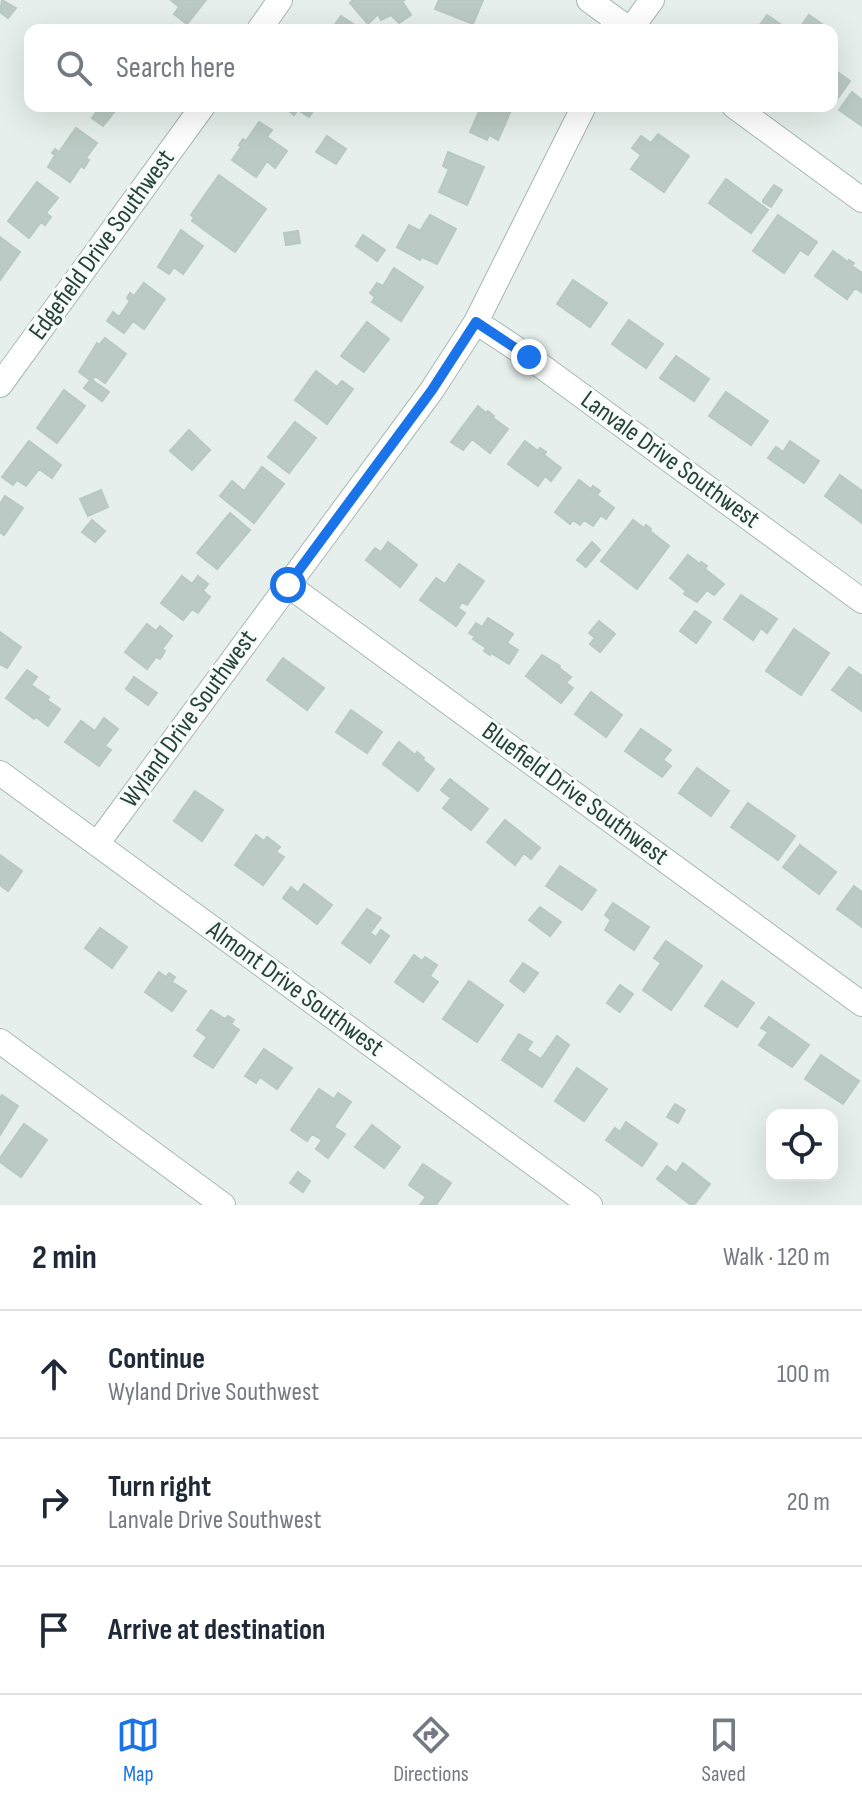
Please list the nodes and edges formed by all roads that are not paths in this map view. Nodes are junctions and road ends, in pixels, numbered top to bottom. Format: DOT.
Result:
graph roads {
  1 [pos="280,0"];
  2 [pos="589,0"];
  3 [pos="652,0"];
  4 [pos="263,24"];
  5 [pos="622,24"];
  6 [pos="634,24"];
  7 [pos="199,112"];
  8 [pos="581,112"];
  9 [pos="742,112"];
  10 [pos="862,200"];
  11 [pos="476,322"];
  12 [pos="0,385"];
  13 [pos="288,585"];
  14 [pos="862,601"];
  15 [pos="0,773"];
  16 [pos="97,844"];
  17 [pos="862,1004"];
  18 [pos="0,1041"];
  19 [pos="211,1202"];
  20 [pos="590,1205"];
  1 -- 4 [label="street"];
  2 -- 5 [label="street"];
  3 -- 6 [label="street"];
  7 -- 12 [label="street, Edgefield Drive Southwest"];
  8 -- 11 [label="street, Wyland Drive Southwest"];
  9 -- 10 [label="street"];
  11 -- 13 [label="street, Wyland Drive Southwest"];
  11 -- 14 [label="street, Lanvale Drive Southwest"];
  13 -- 16 [label="street, Wyland Drive Southwest"];
  13 -- 17 [label="street, Bluefield Drive Southwest"];
  15 -- 16 [label="street, Almont Drive Southwest"];
  16 -- 20 [label="street, Almont Drive Southwest"];
  18 -- 19 [label="street"];
}
